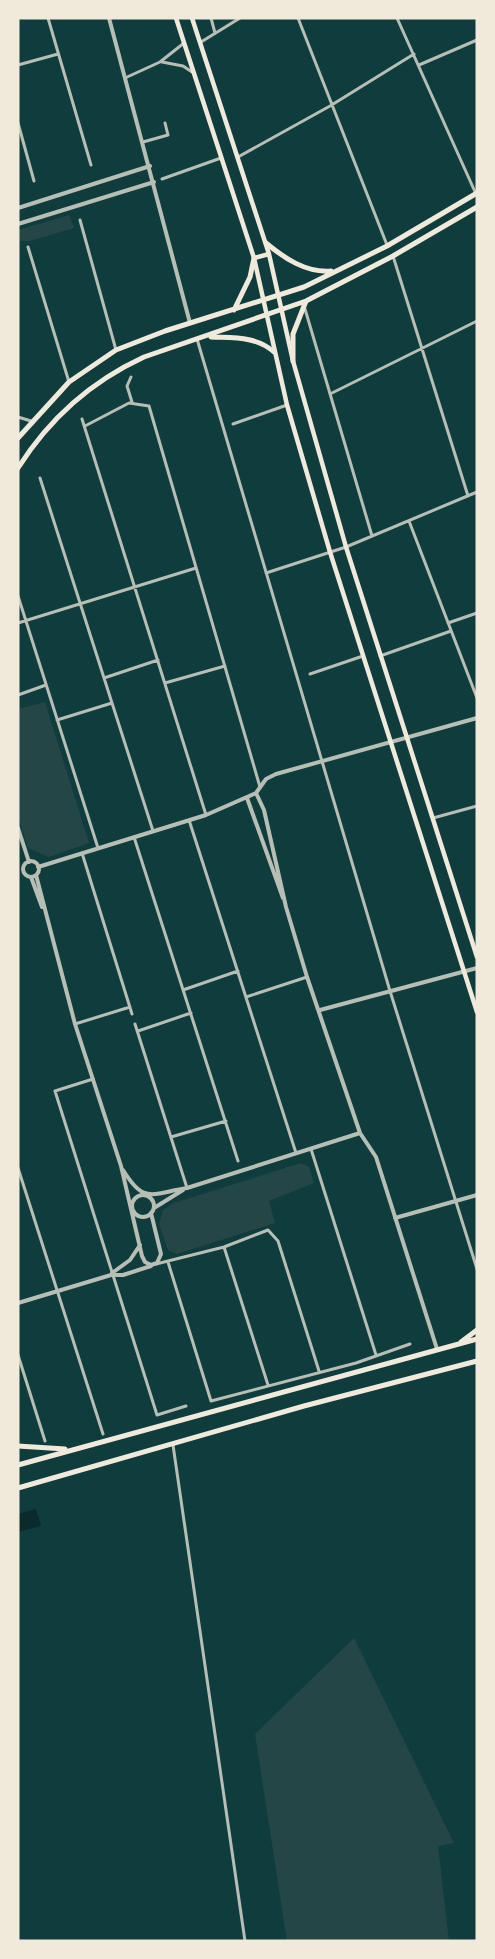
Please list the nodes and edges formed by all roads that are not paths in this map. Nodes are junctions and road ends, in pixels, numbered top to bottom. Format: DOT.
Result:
graph roads {
  1 [pos="48,18"];
  2 [pos="109,18"];
  3 [pos="176,18"];
  4 [pos="192,18"];
  5 [pos="211,18"];
  6 [pos="240,18"];
  7 [pos="298,18"];
  8 [pos="397,18"];
  9 [pos="215,33"];
  10 [pos="477,40"];
  11 [pos="200,42"];
  12 [pos="184,43"];
  13 [pos="58,54"];
  14 [pos="414,54"];
  15 [pos="160,62"];
  16 [pos="18,65"];
  17 [pos="419,65"];
  18 [pos="193,72"];
  19 [pos="126,78"];
  20 [pos="330,106"];
  21 [pos="18,123"];
  22 [pos="165,123"];
  23 [pos="143,142"];
  24 [pos="238,157"];
  25 [pos="221,159"];
  26 [pos="91,165"];
  27 [pos="150,166"];
  28 [pos="162,179"];
  29 [pos="34,181"];
  30 [pos="154,182"];
  31 [pos="476,194"];
  32 [pos="477,207"];
  33 [pos="18,208"];
  34 [pos="80,220"];
  35 [pos="18,224"];
  36 [pos="266,243"];
  37 [pos="387,246"];
  38 [pos="28,247"];
  39 [pos="269,254"];
  40 [pos="393,256"];
  41 [pos="254,258"];
  42 [pos="332,271"];
  43 [pos="278,296"];
  44 [pos="263,300"];
  45 [pos="306,301"];
  46 [pos="234,310"];
  47 [pos="281,310"];
  48 [pos="266,315"];
  49 [pos="477,321"];
  50 [pos="190,323"];
  51 [pos="207,336"];
  52 [pos="197,339"];
  53 [pos="420,349"];
  54 [pos="116,350"];
  55 [pos="274,352"];
  56 [pos="293,361"];
  57 [pos="131,377"];
  58 [pos="69,382"];
  59 [pos="330,394"];
  60 [pos="132,402"];
  61 [pos="287,405"];
  62 [pos="18,412"];
  63 [pos="19,417"];
  64 [pos="82,419"];
  65 [pos="30,421"];
  66 [pos="233,424"];
  67 [pos="85,426"];
  68 [pos="18,438"];
  69 [pos="18,468"];
  70 [pos="40,478"];
  71 [pos="477,492"];
  72 [pos="468,496"];
  73 [pos="409,521"];
  74 [pos="372,536"];
  75 [pos="346,547"];
  76 [pos="330,552"];
  77 [pos="196,568"];
  78 [pos="266,573"];
  79 [pos="135,587"];
  80 [pos="18,596"];
  81 [pos="80,604"];
  82 [pos="477,612"];
  83 [pos="26,621"];
  84 [pos="18,623"];
  85 [pos="448,623"];
  86 [pos="451,631"];
  87 [pos="363,656"];
  88 [pos="380,656"];
  89 [pos="158,660"];
  90 [pos="225,666"];
  91 [pos="310,674"];
  92 [pos="104,678"];
  93 [pos="165,683"];
  94 [pos="46,685"];
  95 [pos="18,695"];
  96 [pos="477,698"];
  97 [pos="112,704"];
  98 [pos="477,718"];
  99 [pos="57,720"];
  100 [pos="406,736"];
  101 [pos="390,741"];
  102 [pos="320,760"];
  103 [pos="260,787"];
  104 [pos="256,793"];
  105 [pos="247,798"];
  106 [pos="477,806"];
  107 [pos="206,814"];
  108 [pos="433,818"];
  109 [pos="189,820"];
  110 [pos="18,828"];
  111 [pos="153,831"];
  112 [pos="134,837"];
  113 [pos="98,848"];
  114 [pos="82,853"];
  115 [pos="29,862"];
  116 [pos="24,866"];
  117 [pos="38,867"];
  118 [pos="18,868"];
  119 [pos="25,874"];
  120 [pos="36,875"];
  121 [pos="18,877"];
  122 [pos="31,877"];
  123 [pos="286,907"];
  124 [pos="50,928"];
  125 [pos="477,957"];
  126 [pos="477,968"];
  127 [pos="464,971"];
  128 [pos="238,972"];
  129 [pos="308,977"];
  130 [pos="183,990"];
  131 [pos="390,991"];
  132 [pos="246,997"];
  133 [pos="130,1007"];
  134 [pos="320,1010"];
  135 [pos="477,1012"];
  136 [pos="191,1013"];
  137 [pos="132,1014"];
  138 [pos="75,1024"];
  139 [pos="135,1024"];
  140 [pos="138,1031"];
  141 [pos="93,1079"];
  142 [pos="226,1121"];
  143 [pos="360,1134"];
  144 [pos="171,1137"];
  145 [pos="310,1149"];
  146 [pos="296,1153"];
  147 [pos="238,1161"];
  148 [pos="121,1166"];
  149 [pos="18,1168"];
  150 [pos="187,1188"];
  151 [pos="145,1194"];
  152 [pos="477,1195"];
  153 [pos="455,1201"];
  154 [pos="154,1208"];
  155 [pos="132,1209"];
  156 [pos="151,1214"];
  157 [pos="395,1218"];
  158 [pos="140,1244"];
  159 [pos="224,1247"];
  160 [pos="168,1262"];
  161 [pos="154,1264"];
  162 [pos="477,1269"];
  163 [pos="111,1275"];
  164 [pos="57,1291"];
  165 [pos="18,1304"];
  166 [pos="477,1330"];
  167 [pos="477,1339"];
  168 [pos="410,1344"];
  169 [pos="459,1344"];
  170 [pos="437,1349"];
  171 [pos="18,1355"];
  172 [pos="376,1355"];
  173 [pos="477,1361"];
  174 [pos="319,1371"];
  175 [pos="268,1386"];
  176 [pos="186,1406"];
  177 [pos="103,1434"];
  178 [pos="45,1441"];
  179 [pos="173,1443"];
  180 [pos="18,1446"];
  181 [pos="69,1450"];
  182 [pos="18,1465"];
  183 [pos="18,1488"];
  184 [pos="245,1941"];
  1 -- 13 [label="street"];
  2 -- 19 [label="street"];
  3 -- 12 [label="main road"];
  4 -- 11 [label="main road"];
  5 -- 9 [label="street"];
  6 -- 9 [label="street"];
  7 -- 20 [label="street"];
  8 -- 14 [label="street"];
  9 -- 11 [label="street"];
  10 -- 17 [label="street"];
  11 -- 24 [label="main road"];
  12 -- 15 [label="street"];
  12 -- 18 [label="main road"];
  13 -- 16 [label="street"];
  13 -- 26 [label="street"];
  14 -- 17 [label="street"];
  14 -- 20 [label="street"];
  15 -- 18 [label="street"];
  15 -- 19 [label="street"];
  17 -- 31 [label="street"];
  18 -- 25 [label="main road"];
  19 -- 23 [label="street"];
  20 -- 24 [label="street"];
  20 -- 37 [label="street"];
  21 -- 29 [label="street"];
  22 -- 23 [label="street"];
  23 -- 27 [label="street"];
  24 -- 36 [label="main road"];
  25 -- 28 [label="street"];
  25 -- 41 [label="main road"];
  27 -- 30 [label="street"];
  27 -- 33 [label="street"];
  30 -- 35 [label="street"];
  30 -- 50 [label="street"];
  31 -- 37 [label="main road"];
  32 -- 40 [label="main road"];
  34 -- 54 [label="street"];
  36 -- 39 [label="main road"];
  36 -- 42 [label="main road"];
  37 -- 42 [label="main road"];
  38 -- 58 [label="street"];
  39 -- 41 [label="main road"];
  39 -- 43 [label="main road"];
  40 -- 45 [label="main road"];
  40 -- 53 [label="street"];
  41 -- 44 [label="main road"];
  41 -- 46 [label="main road"];
  42 -- 43 [label="main road"];
  43 -- 44 [label="main road"];
  43 -- 47 [label="main road"];
  44 -- 46 [label="main road"];
  44 -- 48 [label="main road"];
  45 -- 47 [label="main road"];
  45 -- 56 [label="main road"];
  45 -- 59 [label="street"];
  46 -- 50 [label="main road"];
  47 -- 48 [label="main road"];
  47 -- 56 [label="main road"];
  48 -- 51 [label="main road"];
  48 -- 55 [label="main road"];
  49 -- 53 [label="street"];
  50 -- 54 [label="main road"];
  51 -- 52 [label="main road"];
  51 -- 55 [label="main road"];
  52 -- 69 [label="main road"];
  52 -- 78 [label="street"];
  53 -- 59 [label="street"];
  53 -- 72 [label="street"];
  54 -- 58 [label="main road"];
  55 -- 61 [label="main road"];
  56 -- 75 [label="main road"];
  57 -- 60 [label="street"];
  58 -- 65 [label="main road"];
  59 -- 74 [label="street"];
  60 -- 67 [label="street"];
  60 -- 77 [label="street"];
  61 -- 66 [label="street"];
  61 -- 76 [label="main road"];
  62 -- 63 [label="street"];
  63 -- 65 [label="street"];
  64 -- 67 [label="street"];
  65 -- 68 [label="main road"];
  67 -- 79 [label="street"];
  70 -- 81 [label="street"];
  71 -- 72 [label="street"];
  72 -- 73 [label="street"];
  73 -- 74 [label="street"];
  73 -- 85 [label="street"];
  74 -- 75 [label="street"];
  75 -- 76 [label="street"];
  75 -- 88 [label="main road"];
  76 -- 78 [label="street"];
  76 -- 87 [label="main road"];
  77 -- 79 [label="street"];
  77 -- 90 [label="street"];
  78 -- 102 [label="street"];
  79 -- 81 [label="street"];
  79 -- 89 [label="street"];
  80 -- 83 [label="street"];
  81 -- 83 [label="street"];
  81 -- 92 [label="street"];
  82 -- 85 [label="street"];
  83 -- 84 [label="street"];
  83 -- 94 [label="street"];
  85 -- 86 [label="street"];
  86 -- 88 [label="street"];
  86 -- 96 [label="street"];
  87 -- 91 [label="street"];
  87 -- 101 [label="main road"];
  88 -- 100 [label="main road"];
  89 -- 92 [label="street"];
  89 -- 93 [label="street"];
  90 -- 93 [label="street"];
  90 -- 103 [label="street"];
  92 -- 97 [label="street"];
  93 -- 107 [label="street"];
  94 -- 95 [label="street"];
  94 -- 99 [label="street"];
  97 -- 99 [label="street"];
  97 -- 111 [label="street"];
  98 -- 100 [label="street"];
  99 -- 113 [label="street"];
  100 -- 101 [label="street"];
  100 -- 108 [label="main road"];
  101 -- 102 [label="street"];
  101 -- 127 [label="main road"];
  102 -- 103 [label="street"];
  102 -- 131 [label="street"];
  103 -- 104 [label="street"];
  104 -- 105 [label="street"];
  104 -- 123 [label="street"];
  105 -- 107 [label="street"];
  105 -- 123 [label="street"];
  106 -- 108 [label="street"];
  107 -- 109 [label="street"];
  108 -- 125 [label="main road"];
  109 -- 111 [label="street"];
  109 -- 128 [label="street"];
  110 -- 115 [label="street"];
  111 -- 112 [label="street"];
  112 -- 113 [label="street"];
  112 -- 130 [label="street"];
  113 -- 114 [label="street"];
  114 -- 117 [label="street"];
  114 -- 133 [label="street"];
  115 -- 116 [label="street"];
  115 -- 117 [label="street"];
  116 -- 118 [label="street"];
  116 -- 119 [label="street"];
  117 -- 120 [label="street"];
  119 -- 121 [label="street"];
  119 -- 122 [label="street"];
  120 -- 122 [label="street"];
  120 -- 124 [label="street"];
  122 -- 124 [label="street"];
  123 -- 129 [label="street"];
  124 -- 138 [label="street"];
  126 -- 127 [label="street"];
  127 -- 131 [label="street"];
  127 -- 135 [label="main road"];
  128 -- 130 [label="street"];
  128 -- 132 [label="street"];
  129 -- 132 [label="street"];
  129 -- 134 [label="street"];
  130 -- 136 [label="street"];
  131 -- 134 [label="street"];
  131 -- 153 [label="street"];
  132 -- 146 [label="street"];
  133 -- 137 [label="street"];
  133 -- 138 [label="street"];
  134 -- 143 [label="street"];
  136 -- 140 [label="street"];
  136 -- 142 [label="street"];
  138 -- 141 [label="street"];
  139 -- 140 [label="street"];
  140 -- 144 [label="street"];
  141 -- 148 [label="street"];
  141 -- 163 [label="street"];
  142 -- 144 [label="street"];
  142 -- 147 [label="street"];
  143 -- 145 [label="street"];
  143 -- 157 [label="street"];
  144 -- 150 [label="street"];
  145 -- 146 [label="street"];
  145 -- 172 [label="street"];
  146 -- 150 [label="street"];
  148 -- 151 [label="street"];
  148 -- 155 [label="street"];
  149 -- 164 [label="street"];
  150 -- 151 [label="street"];
  150 -- 154 [label="street"];
  151 -- 154 [label="street"];
  151 -- 155 [label="street"];
  152 -- 153 [label="street"];
  153 -- 157 [label="street"];
  153 -- 162 [label="street"];
  154 -- 156 [label="street"];
  155 -- 156 [label="street"];
  155 -- 158 [label="street"];
  156 -- 161 [label="street"];
  157 -- 170 [label="street"];
  158 -- 161 [label="street"];
  158 -- 163 [label="street"];
  159 -- 160 [label="street"];
  159 -- 174 [label="street"];
  159 -- 175 [label="street"];
  160 -- 161 [label="street"];
  160 -- 175 [label="street"];
  161 -- 163 [label="street"];
  163 -- 164 [label="street"];
  163 -- 176 [label="street"];
  164 -- 165 [label="street"];
  164 -- 177 [label="street"];
  166 -- 169 [label="main road"];
  167 -- 169 [label="main road"];
  168 -- 172 [label="street"];
  169 -- 170 [label="main road"];
  170 -- 181 [label="main road"];
  171 -- 178 [label="street"];
  172 -- 174 [label="street"];
  173 -- 179 [label="main road"];
  174 -- 175 [label="street"];
  179 -- 183 [label="main road"];
  179 -- 184 [label="street"];
  180 -- 181 [label="main road"];
  181 -- 182 [label="main road"];
}
